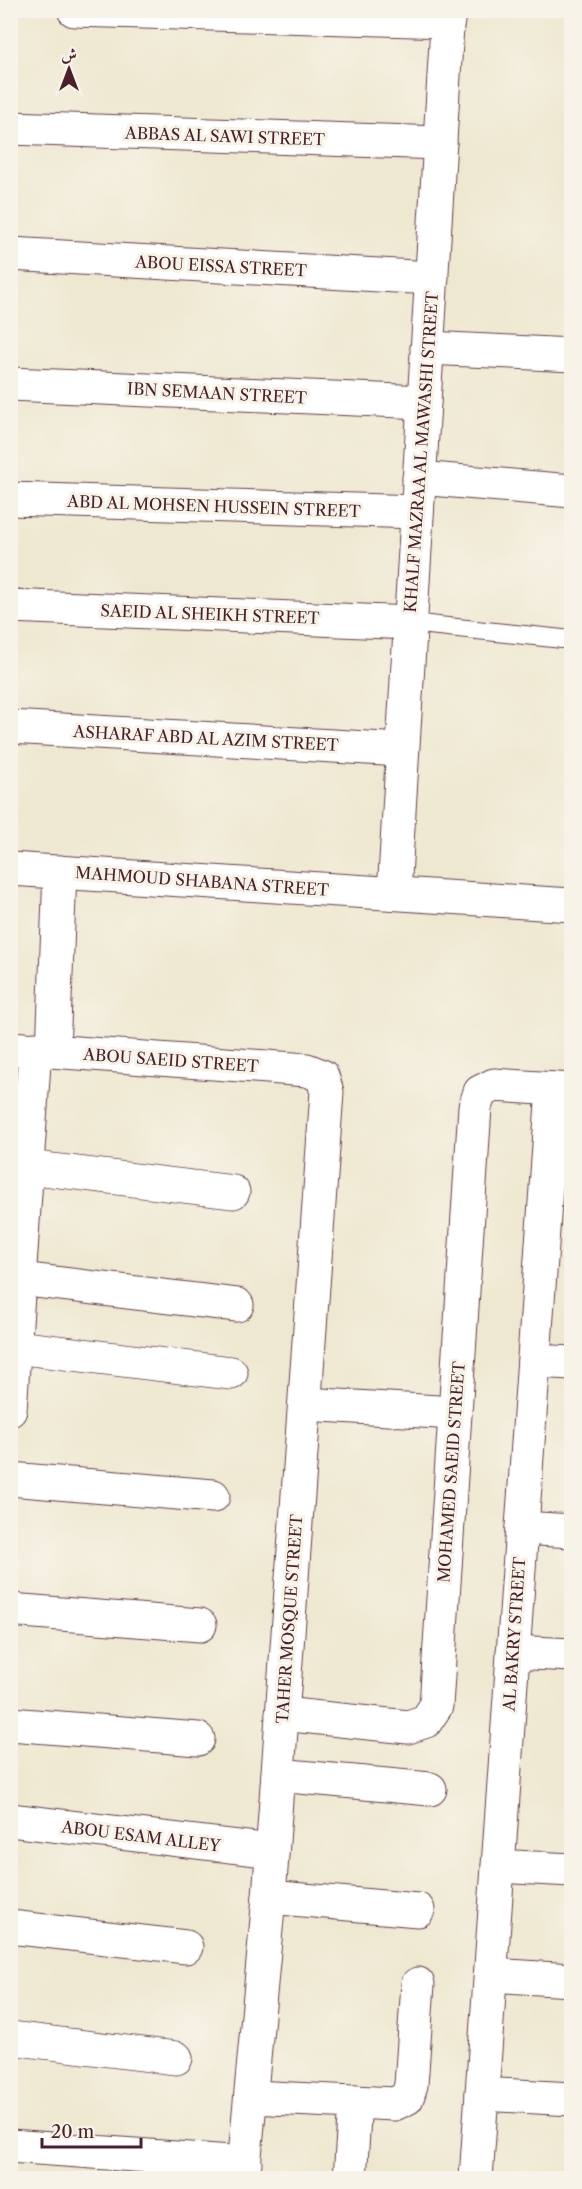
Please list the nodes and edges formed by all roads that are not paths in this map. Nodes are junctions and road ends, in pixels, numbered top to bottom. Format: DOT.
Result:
graph roads {
  1 [pos="74,10"];
  2 [pos="448,16"];
  3 [pos="10,128"];
  4 [pos="440,143"];
  5 [pos="10,254"];
  6 [pos="432,278"];
  7 [pos="427,348"];
  8 [pos="572,356"];
  9 [pos="10,384"];
  10 [pos="424,402"];
  11 [pos="419,478"];
  12 [pos="572,491"];
  13 [pos="10,499"];
  14 [pos="417,512"];
  15 [pos="10,606"];
  16 [pos="410,623"];
  17 [pos="572,640"];
  18 [pos="10,727"];
  19 [pos="402,750"];
  20 [pos="10,869"];
  21 [pos="60,872"];
  22 [pos="394,892"];
  23 [pos="572,905"];
  24 [pos="33,1049"];
  25 [pos="307,1070"];
  26 [pos="562,1090"];
  27 [pos="27,1167"];
  28 [pos="233,1192"];
  29 [pos="559,1193"];
  30 [pos="20,1279"];
  31 [pos="237,1305"];
  32 [pos="14,1338"];
  33 [pos="534,1360"];
  34 [pos="572,1363"];
  35 [pos="231,1373"];
  36 [pos="305,1404"];
  37 [pos="10,1410"];
  38 [pos="455,1413"];
  39 [pos="10,1479"];
  40 [pos="213,1496"];
  41 [pos="522,1528"];
  42 [pos="572,1531"];
  43 [pos="10,1610"];
  44 [pos="200,1625"];
  45 [pos="513,1652"];
  46 [pos="572,1655"];
  47 [pos="282,1714"];
  48 [pos="10,1724"];
  49 [pos="198,1739"];
  50 [pos="278,1775"];
  51 [pos="430,1790"];
  52 [pos="10,1820"];
  53 [pos="272,1851"];
  54 [pos="498,1866"];
  55 [pos="572,1870"];
  56 [pos="269,1897"];
  57 [pos="418,1910"];
  58 [pos="10,1926"];
  59 [pos="186,1947"];
  60 [pos="491,1976"];
  61 [pos="572,1980"];
  62 [pos="418,1984"];
  63 [pos="10,2038"];
  64 [pos="176,2058"];
  65 [pos="482,2094"];
  66 [pos="252,2097"];
  67 [pos="572,2099"];
  68 [pos="355,2102"];
  69 [pos="10,2145"];
  70 [pos="244,2171"];
  71 [pos="350,2178"];
  72 [pos="476,2178"];
  1 -- 2 [label="street"];
  2 -- 4 [label="street, KHALF MAZRAA AL MAWASHI STREET"];
  3 -- 4 [label="street, ABBAS AL SAWI STREET"];
  4 -- 6 [label="street, KHALF MAZRAA AL MAWASHI STREET"];
  5 -- 6 [label="street, ABOU EISSA STREET"];
  6 -- 7 [label="street, KHALF MAZRAA AL MAWASHI STREET"];
  7 -- 8 [label="street"];
  7 -- 10 [label="street, KHALF MAZRAA AL MAWASHI STREET"];
  9 -- 10 [label="street, IBN SEMAAN STREET"];
  10 -- 11 [label="street, KHALF MAZRAA AL MAWASHI STREET"];
  11 -- 12 [label="street"];
  11 -- 14 [label="street, KHALF MAZRAA AL MAWASHI STREET"];
  13 -- 14 [label="street, ABD AL MOHSEN HUSSEIN STREET"];
  14 -- 16 [label="street, KHALF MAZRAA AL MAWASHI STREET"];
  15 -- 16 [label="street, SAEID AL SHEIKH STREET"];
  16 -- 17 [label="lane"];
  16 -- 19 [label="street, KHALF MAZRAA AL MAWASHI STREET"];
  18 -- 19 [label="street, ASHARAF ABD AL AZIM STREET"];
  19 -- 22 [label="street, KHALF MAZRAA AL MAWASHI STREET"];
  20 -- 21 [label="street, MAHMOUD SHABANA STREET"];
  21 -- 22 [label="street, MAHMOUD SHABANA STREET"];
  21 -- 24 [label="street"];
  22 -- 23 [label="street, MAHMOUD SHABANA STREET"];
  24 -- 25 [label="street, ABOU SAEID STREET"];
  24 -- 27 [label="street"];
  25 -- 36 [label="street, TAHER MOSQUE STREET"];
  26 -- 29 [label="street, AL BAKRY STREET"];
  26 -- 38 [label="street, MOHAMED SAEID STREET"];
  27 -- 28 [label="street"];
  27 -- 30 [label="street"];
  29 -- 33 [label="street, AL BAKRY STREET"];
  30 -- 31 [label="street"];
  30 -- 32 [label="street"];
  32 -- 35 [label="street"];
  32 -- 37 [label="street"];
  33 -- 34 [label="street"];
  33 -- 41 [label="street, AL BAKRY STREET"];
  36 -- 38 [label="street"];
  36 -- 47 [label="street, TAHER MOSQUE STREET"];
  38 -- 47 [label="street, MOHAMED SAEID STREET"];
  39 -- 40 [label="street"];
  41 -- 42 [label="street"];
  41 -- 45 [label="street, AL BAKRY STREET"];
  43 -- 44 [label="street"];
  45 -- 46 [label="street"];
  45 -- 54 [label="street, AL BAKRY STREET"];
  47 -- 50 [label="street, TAHER MOSQUE STREET"];
  48 -- 49 [label="street"];
  50 -- 51 [label="street"];
  50 -- 53 [label="street, TAHER MOSQUE STREET"];
  52 -- 53 [label="street, ABOU ESAM ALLEY"];
  53 -- 56 [label="street, TAHER MOSQUE STREET"];
  54 -- 55 [label="street"];
  54 -- 60 [label="street, AL BAKRY STREET"];
  56 -- 57 [label="street"];
  56 -- 66 [label="street, TAHER MOSQUE STREET"];
  58 -- 59 [label="street"];
  60 -- 61 [label="street"];
  60 -- 65 [label="street, AL BAKRY STREET"];
  62 -- 68 [label="street"];
  63 -- 64 [label="street"];
  65 -- 67 [label="street"];
  65 -- 72 [label="street, AL BAKRY STREET"];
  66 -- 68 [label="street"];
  66 -- 70 [label="street, TAHER MOSQUE STREET"];
  68 -- 71 [label="street"];
  69 -- 70 [label="street"];
}
